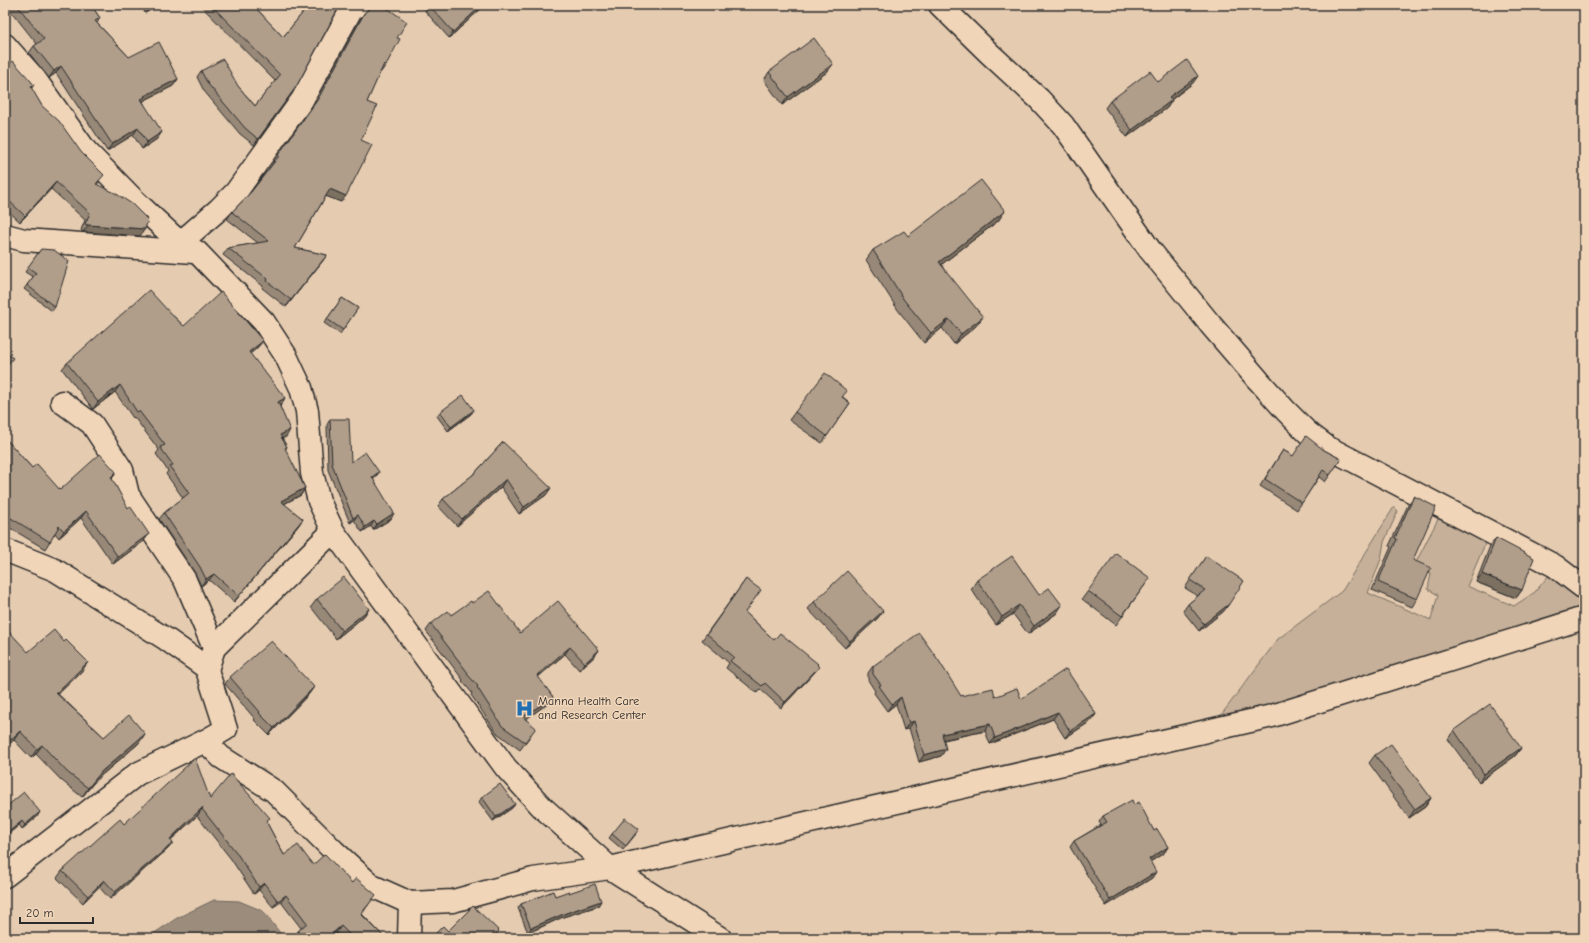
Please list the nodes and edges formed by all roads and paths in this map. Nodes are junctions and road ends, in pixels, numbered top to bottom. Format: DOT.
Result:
graph roads {
  1 [pos="359,5"];
  2 [pos="940,5"];
  3 [pos="5,45"];
  4 [pos="5,235"];
  5 [pos="188,248"];
  6 [pos="62,402"];
  7 [pos="333,531"];
  8 [pos="5,550"];
  9 [pos="1584,588"];
  10 [pos="1584,618"];
  11 [pos="214,648"];
  12 [pos="208,670"];
  13 [pos="205,741"];
  14 [pos="610,868"];
  15 [pos="5,876"];
  16 [pos="410,903"];
  17 [pos="409,938"];
  18 [pos="720,938"];
  1 -- 5 [label="street"];
  2 -- 9 [label="street"];
  3 -- 5 [label="street"];
  4 -- 5 [label="street"];
  5 -- 7 [label="street"];
  6 -- 11 [label="street"];
  7 -- 11 [label="street"];
  7 -- 14 [label="street"];
  8 -- 12 [label="street"];
  10 -- 14 [label="street"];
  11 -- 12 [label="street"];
  12 -- 13 [label="street"];
  13 -- 15 [label="street"];
  13 -- 16 [label="street"];
  14 -- 16 [label="street"];
  14 -- 18 [label="street"];
  16 -- 17 [label="street"];
}
